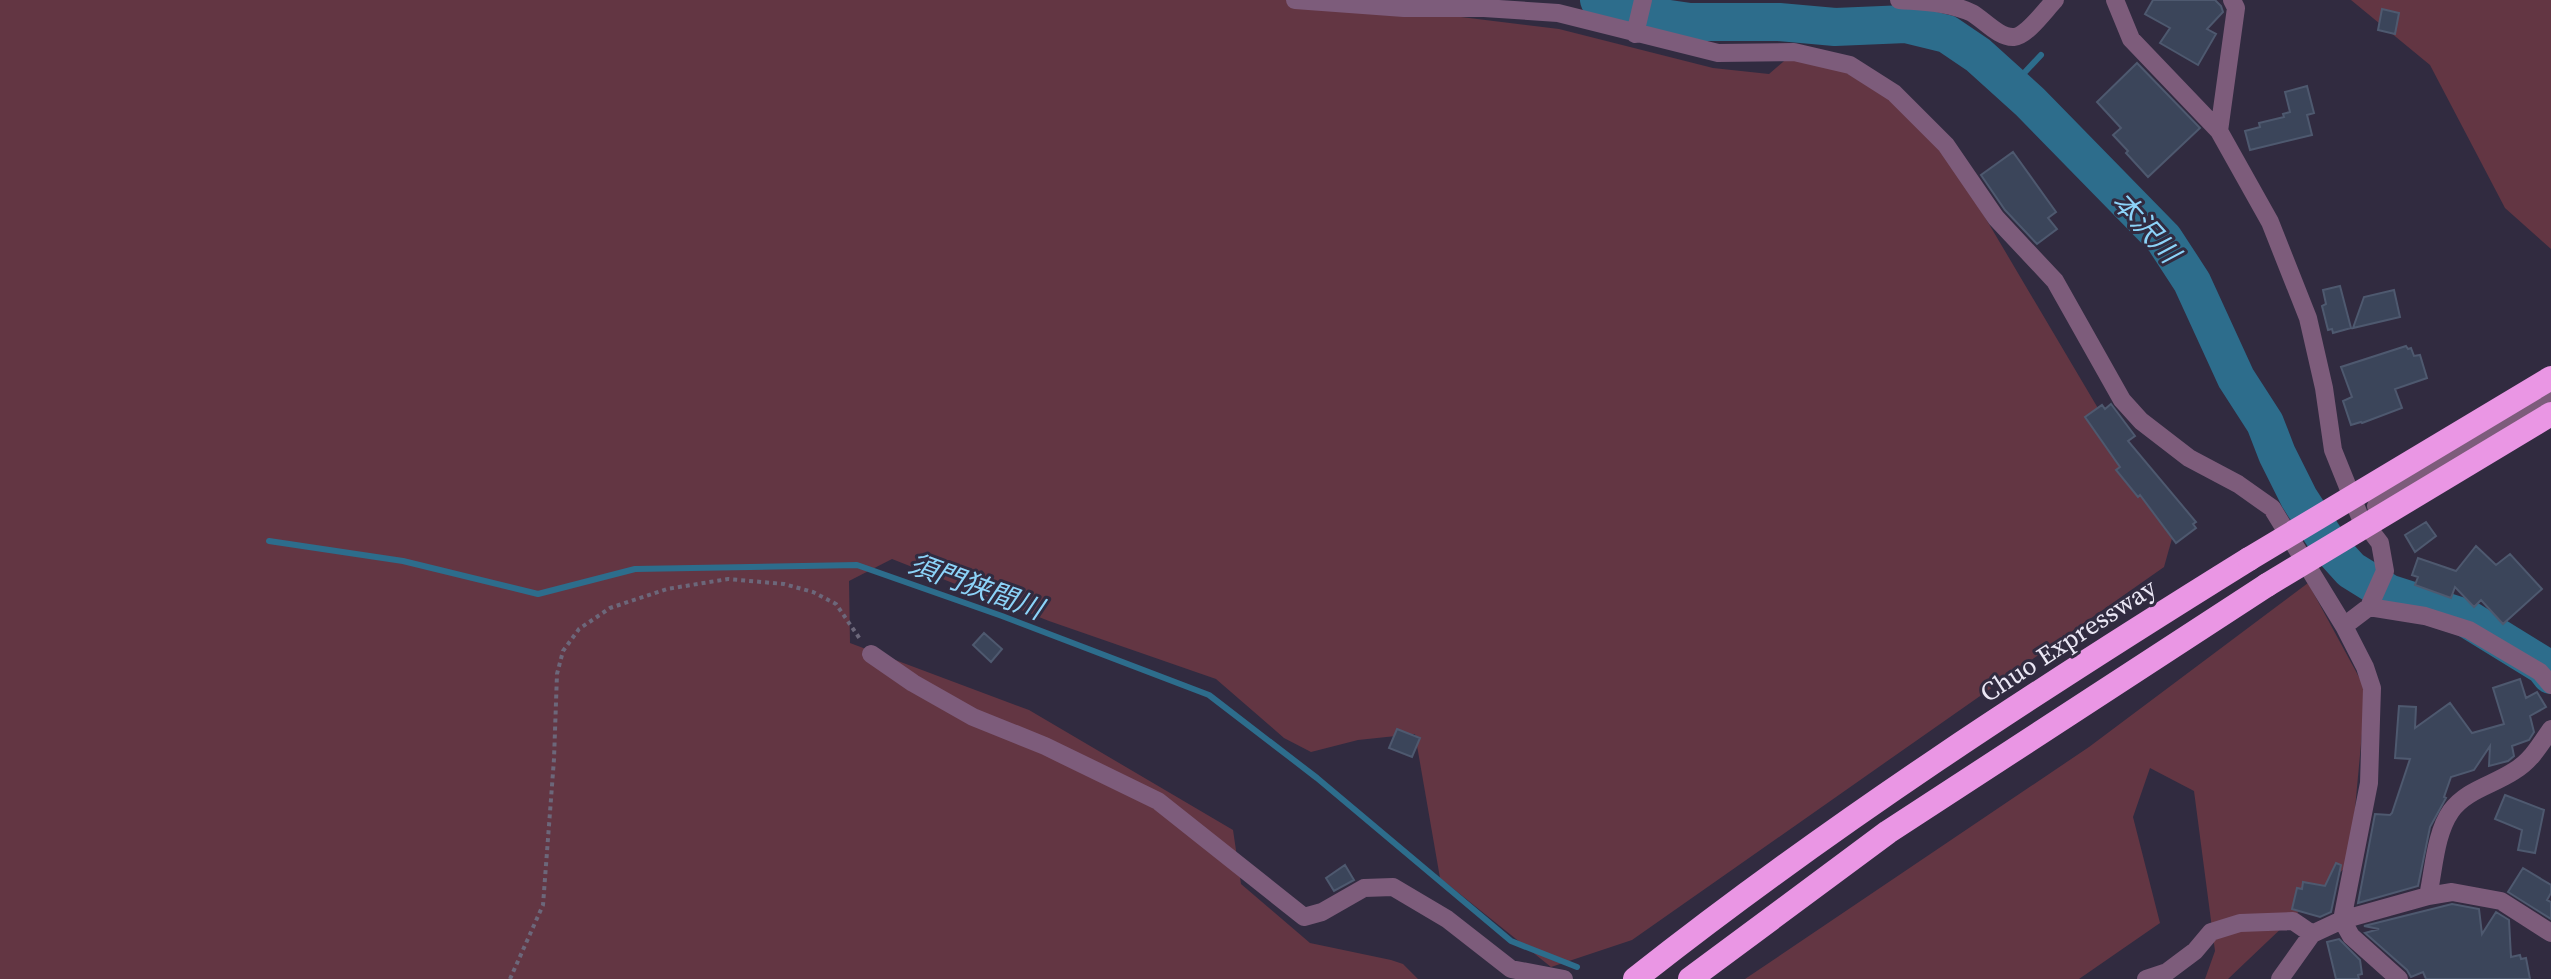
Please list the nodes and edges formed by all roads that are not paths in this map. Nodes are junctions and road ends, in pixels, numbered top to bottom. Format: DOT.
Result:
graph roads {
  1 [pos="1295,0"];
  2 [pos="1643,0"];
  3 [pos="1899,0"];
  4 [pos="2055,0"];
  5 [pos="2115,0"];
  6 [pos="2232,0"];
  7 [pos="1635,34"];
  8 [pos="2219,131"];
  9 [pos="2551,378"];
  10 [pos="2551,392"];
  11 [pos="2551,414"];
  12 [pos="2360,517"];
  13 [pos="2375,594"];
  14 [pos="2344,626"];
  15 [pos="871,654"];
  16 [pos="2551,685"];
  17 [pos="2551,729"];
  18 [pos="2428,896"];
  19 [pos="2342,920"];
  20 [pos="2551,933"];
  21 [pos="2312,934"];
  22 [pos="1510,974"];
  23 [pos="1564,979"];
  24 [pos="1635,979"];
  25 [pos="1690,979"];
  26 [pos="2146,979"];
  27 [pos="2280,979"];
  28 [pos="2399,979"];
  1 -- 7 [label="street"];
  2 -- 7 [label="street"];
  3 -- 4 [label="street"];
  5 -- 8 [label="street"];
  6 -- 8 [label="street"];
  7 -- 14 [label="street"];
  8 -- 12 [label="street"];
  9 -- 24 [label="highway, Chuo Expressway, bridge"];
  10 -- 12 [label="street"];
  11 -- 25 [label="highway, bridge"];
  12 -- 13 [label="street"];
  13 -- 14 [label="street"];
  13 -- 16 [label="street"];
  14 -- 19 [label="street"];
  15 -- 22 [label="street"];
  17 -- 18 [label="street"];
  18 -- 19 [label="street"];
  18 -- 20 [label="street"];
  19 -- 21 [label="street"];
  19 -- 28 [label="street"];
  21 -- 26 [label="street"];
  21 -- 27 [label="street"];
  22 -- 23 [label="street"];
}
